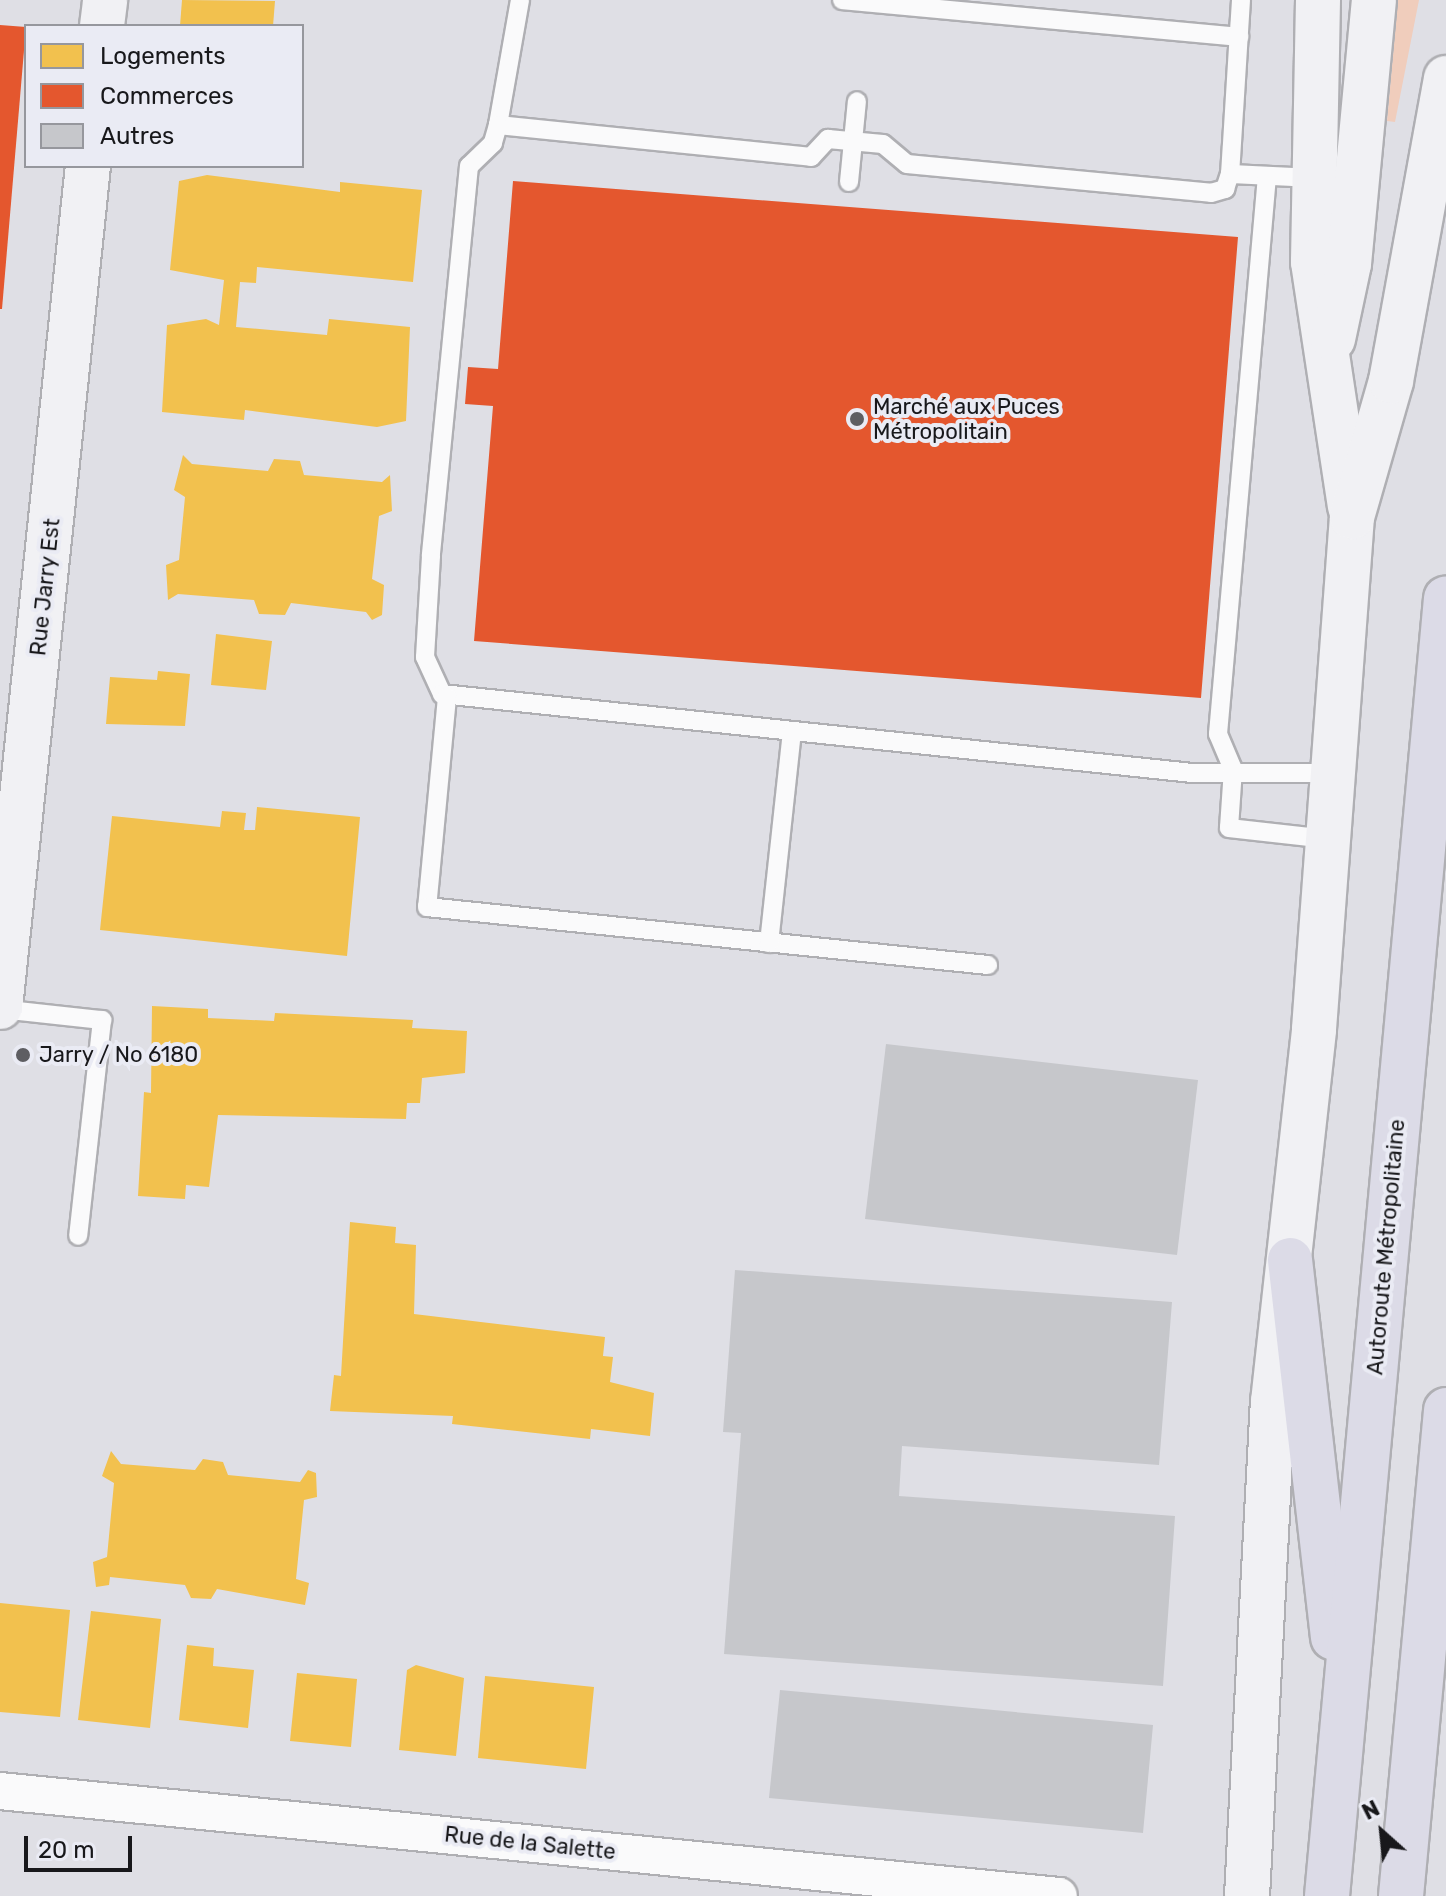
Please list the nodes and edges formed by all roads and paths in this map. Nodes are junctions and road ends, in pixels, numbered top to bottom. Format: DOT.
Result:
graph roads {
  1 [pos="105,0"];
  2 [pos="520,0"];
  3 [pos="842,0"];
  4 [pos="1241,0"];
  5 [pos="1318,0"];
  6 [pos="1374,0"];
  7 [pos="102,24"];
  8 [pos="1239,37"];
  9 [pos="1446,78"];
  10 [pos="857,101"];
  11 [pos="498,125"];
  12 [pos="852,141"];
  13 [pos="88,168"];
  14 [pos="1230,174"];
  15 [pos="1267,176"];
  16 [pos="1315,178"];
  17 [pos="849,182"];
  18 [pos="1325,373"];
  19 [pos="1352,517"];
  20 [pos="1446,598"];
  21 [pos="447,697"];
  22 [pos="792,731"];
  23 [pos="1233,769"];
  24 [pos="1333,773"];
  25 [pos="1328,839"];
  26 [pos="769,943"];
  27 [pos="988,965"];
  28 [pos="0,1008"];
  29 [pos="78,1236"];
  30 [pos="1290,1260"];
  31 [pos="1446,1410"];
  32 [pos="1446,1558"];
  33 [pos="1428,1605"];
  34 [pos="1343,1720"];
  35 [pos="0,1791"];
  36 [pos="1059,1896"];
  37 [pos="1247,1896"];
  38 [pos="1327,1896"];
  39 [pos="1401,1896"];
  1 -- 7 [label="main road"];
  2 -- 11 [label="lane"];
  3 -- 8 [label="lane"];
  4 -- 8 [label="lane"];
  5 -- 16 [label="main road"];
  6 -- 18 [label="main road"];
  8 -- 14 [label="lane"];
  9 -- 19 [label="main road"];
  10 -- 12 [label="lane"];
  11 -- 12 [label="lane"];
  11 -- 21 [label="lane"];
  12 -- 14 [label="lane"];
  12 -- 17 [label="lane"];
  13 -- 28 [label="main road, Rue Jarry Est"];
  14 -- 15 [label="lane"];
  15 -- 16 [label="lane"];
  15 -- 23 [label="lane"];
  16 -- 18 [label="main road"];
  18 -- 19 [label="main road"];
  19 -- 24 [label="main road"];
  20 -- 34 [label="highway, Autoroute Métropolitaine"];
  21 -- 22 [label="lane"];
  21 -- 26 [label="lane"];
  22 -- 23 [label="lane"];
  22 -- 26 [label="lane"];
  23 -- 24 [label="lane"];
  23 -- 25 [label="lane"];
  24 -- 25 [label="main road"];
  25 -- 30 [label="main road"];
  26 -- 27 [label="lane"];
  28 -- 29 [label="lane"];
  30 -- 34 [label="highway"];
  30 -- 37 [label="main road"];
  31 -- 33 [label="highway"];
  32 -- 33 [label="highway"];
  33 -- 39 [label="highway"];
  34 -- 38 [label="highway, Autoroute Métropolitaine"];
  35 -- 36 [label="street, Rue de la Salette"];
}
